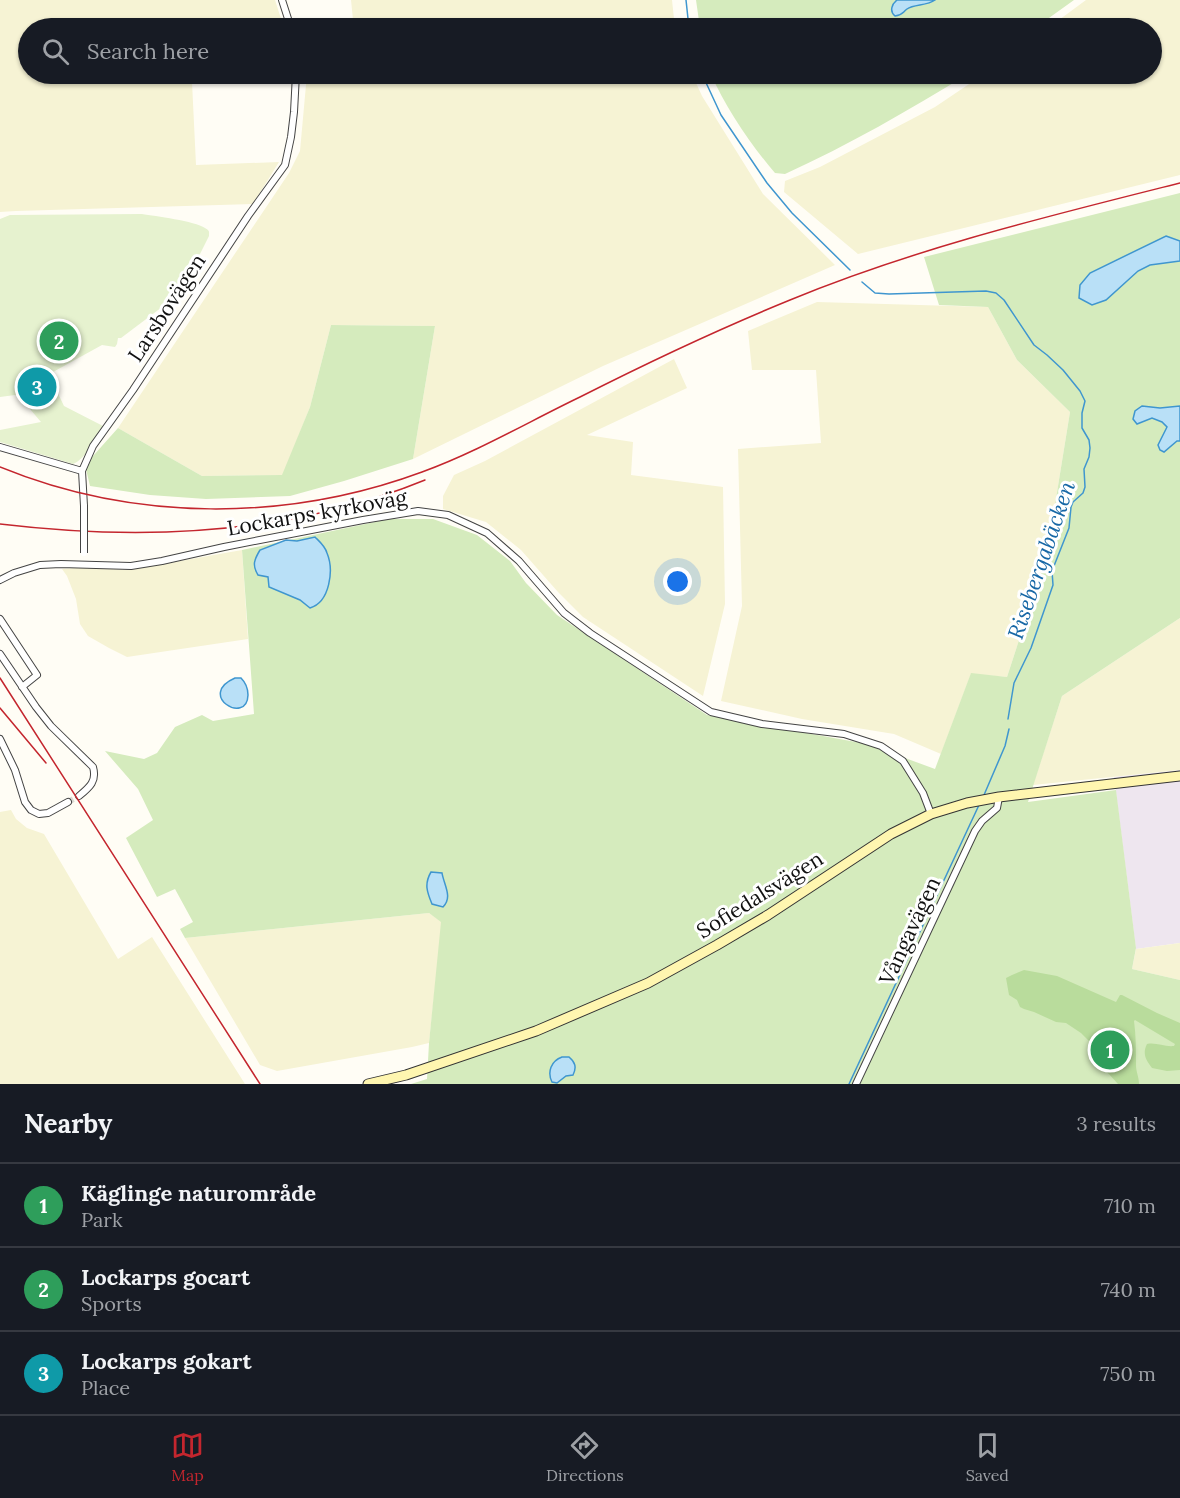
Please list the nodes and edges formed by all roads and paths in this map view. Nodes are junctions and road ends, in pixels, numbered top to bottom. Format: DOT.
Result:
graph roads {
  1 [pos="282,0"];
  2 [pos="288,18"];
  3 [pos="295,84"];
  4 [pos="0,447"];
  5 [pos="82,471"];
  6 [pos="84,565"];
  7 [pos="0,580"];
  8 [pos="0,619"];
  9 [pos="0,654"];
  10 [pos="22,687"];
  11 [pos="0,739"];
  12 [pos="1180,776"];
  13 [pos="79,796"];
  14 [pos="996,797"];
  15 [pos="69,802"];
  16 [pos="931,814"];
  17 [pos="368,1084"];
  18 [pos="856,1084"];
  1 -- 2 [label="street"];
  3 -- 5 [label="street, Larsbovägen"];
  4 -- 5 [label="street"];
  5 -- 6 [label="street, Larsbovägen, bridge"];
  6 -- 7 [label="street, Lockarps kyrkoväg"];
  6 -- 16 [label="street, Lockarps kyrkoväg"];
  8 -- 10 [label="street"];
  9 -- 10 [label="street"];
  10 -- 13 [label="street"];
  11 -- 15 [label="street"];
  12 -- 14 [label="main road, Sofiedalsvägen"];
  14 -- 16 [label="main road, Sofiedalsvägen"];
  14 -- 18 [label="street, Vångavägen"];
  16 -- 17 [label="main road, Sofiedalsvägen"];
}
